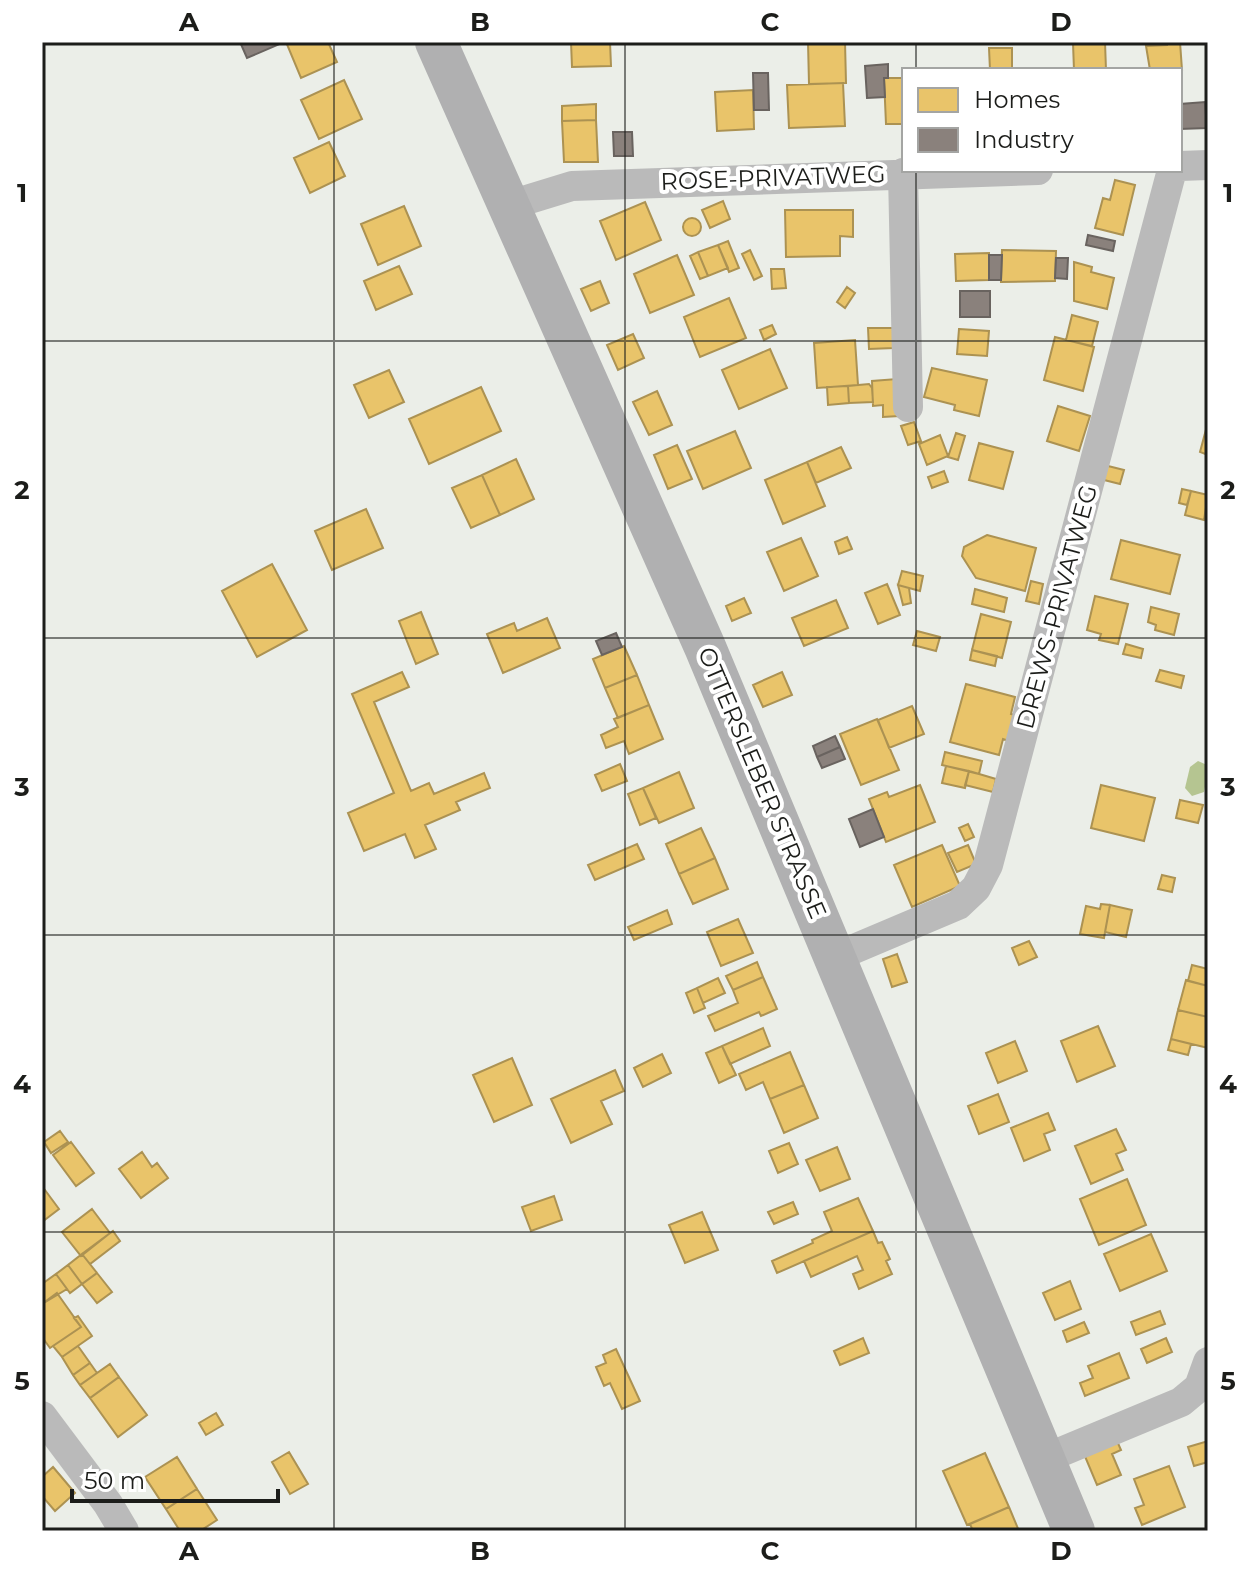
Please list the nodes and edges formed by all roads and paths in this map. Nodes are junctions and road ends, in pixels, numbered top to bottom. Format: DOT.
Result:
graph roads {
  1 [pos="436,42"];
  2 [pos="1208,165"];
  3 [pos="1182,166"];
  4 [pos="948,172"];
  5 [pos="1171,172"];
  6 [pos="903,173"];
  7 [pos="510,205"];
  8 [pos="908,407"];
  9 [pos="835,957"];
  10 [pos="1208,1362"];
  11 [pos="42,1416"];
  12 [pos="1044,1459"];
  13 [pos="124,1531"];
  14 [pos="1074,1531"];
  1 -- 7 [label="main road, OTTERSLEBER STRASSE"];
  2 -- 3 [label="street"];
  4 -- 6 [label="street, ROSE-PRIVATWEG"];
  5 -- 9 [label="street, DREWS-PRIVATWEG"];
  6 -- 7 [label="street, ROSE-PRIVATWEG"];
  6 -- 8 [label="street"];
  7 -- 9 [label="main road, OTTERSLEBER STRASSE"];
  9 -- 12 [label="main road, OTTERSLEBER STRASSE"];
  10 -- 12 [label="street"];
  11 -- 13 [label="street"];
  12 -- 14 [label="main road, OTTERSLEBER STRASSE"];
}
